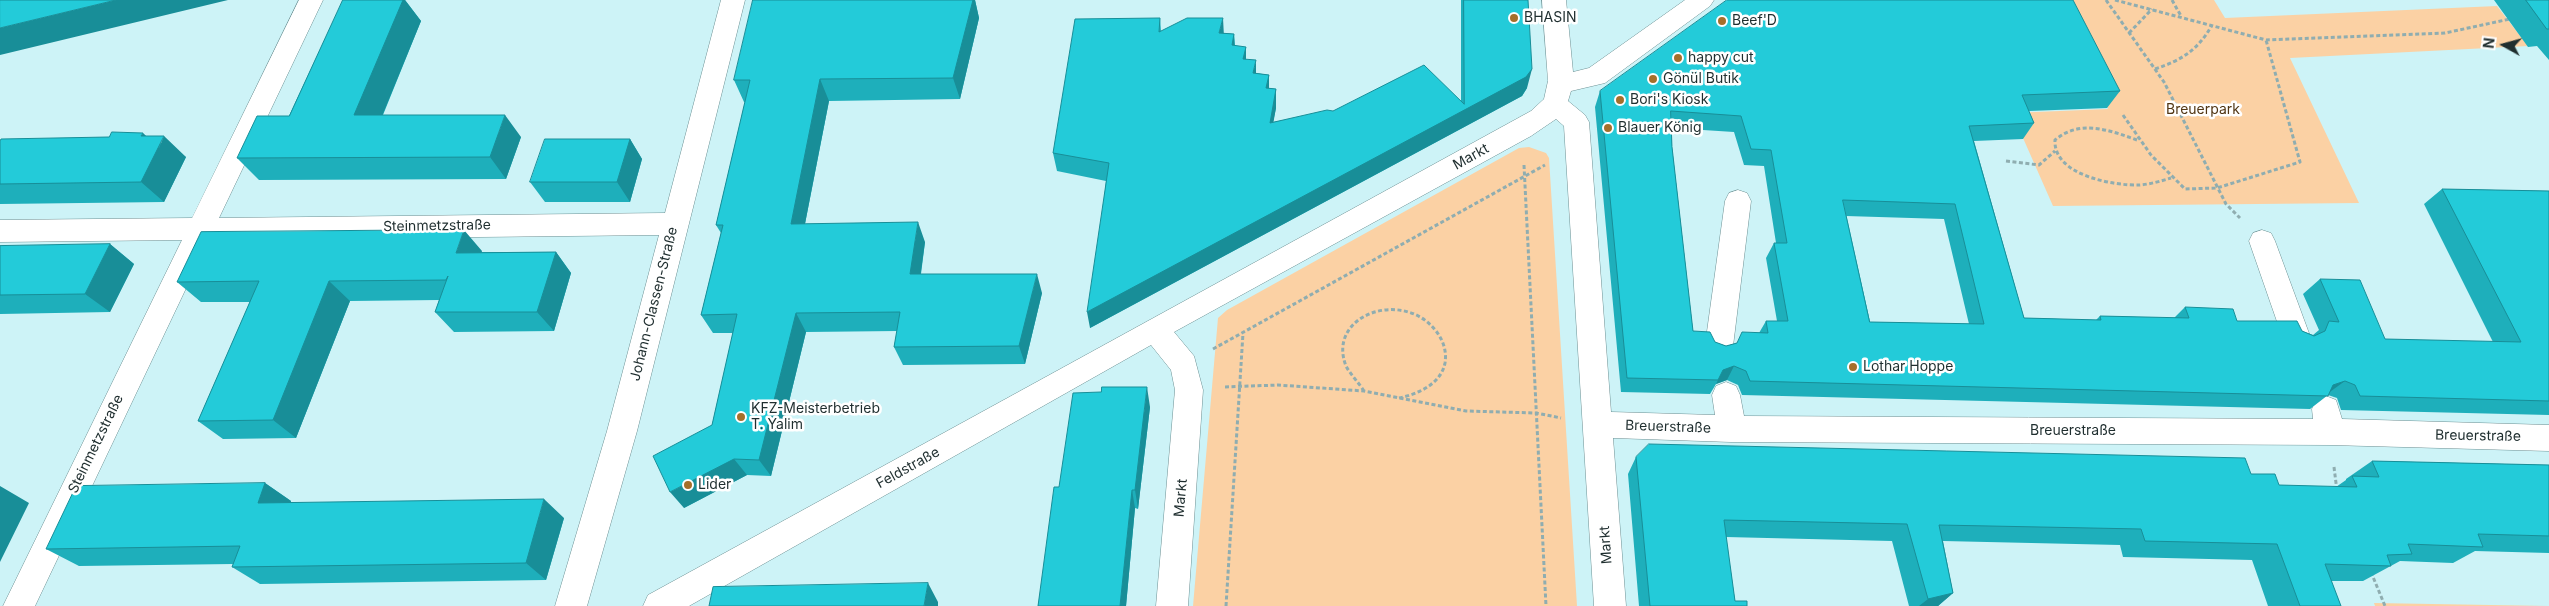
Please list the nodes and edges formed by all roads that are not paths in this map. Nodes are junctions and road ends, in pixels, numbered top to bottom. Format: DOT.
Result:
graph roads {
  1 [pos="311,0"];
  2 [pos="733,0"];
  3 [pos="1554,0"];
  4 [pos="1702,0"];
  5 [pos="1558,94"];
  6 [pos="1738,201"];
  7 [pos="674,224"];
  8 [pos="199,229"];
  9 [pos="0,230"];
  10 [pos="2262,241"];
  11 [pos="1155,329"];
  12 [pos="2296,336"];
  13 [pos="1719,346"];
  14 [pos="1726,394"];
  15 [pos="1597,424"];
  16 [pos="1731,429"];
  17 [pos="2549,438"];
  18 [pos="19,606"];
  19 [pos="570,606"];
  20 [pos="660,606"];
  21 [pos="1172,606"];
  22 [pos="1610,606"];
  1 -- 8 [label="street, Steinmetzstraße"];
  2 -- 7 [label="street, Johann-Classen-Straße"];
  3 -- 5 [label="street"];
  4 -- 5 [label="street"];
  5 -- 11 [label="street, Markt"];
  5 -- 15 [label="street, Markt"];
  6 -- 13 [label="street"];
  7 -- 8 [label="street, Steinmetzstraße"];
  7 -- 19 [label="street, Johann-Classen-Straße"];
  8 -- 9 [label="street, Steinmetzstraße"];
  8 -- 18 [label="street, Steinmetzstraße"];
  10 -- 12 [label="street"];
  11 -- 20 [label="street, Feldstraße"];
  11 -- 21 [label="street, Markt"];
  14 -- 16 [label="street"];
  15 -- 16 [label="street, Breuerstraße"];
  15 -- 22 [label="street, Markt"];
  16 -- 17 [label="street, Breuerstraße"];
}
